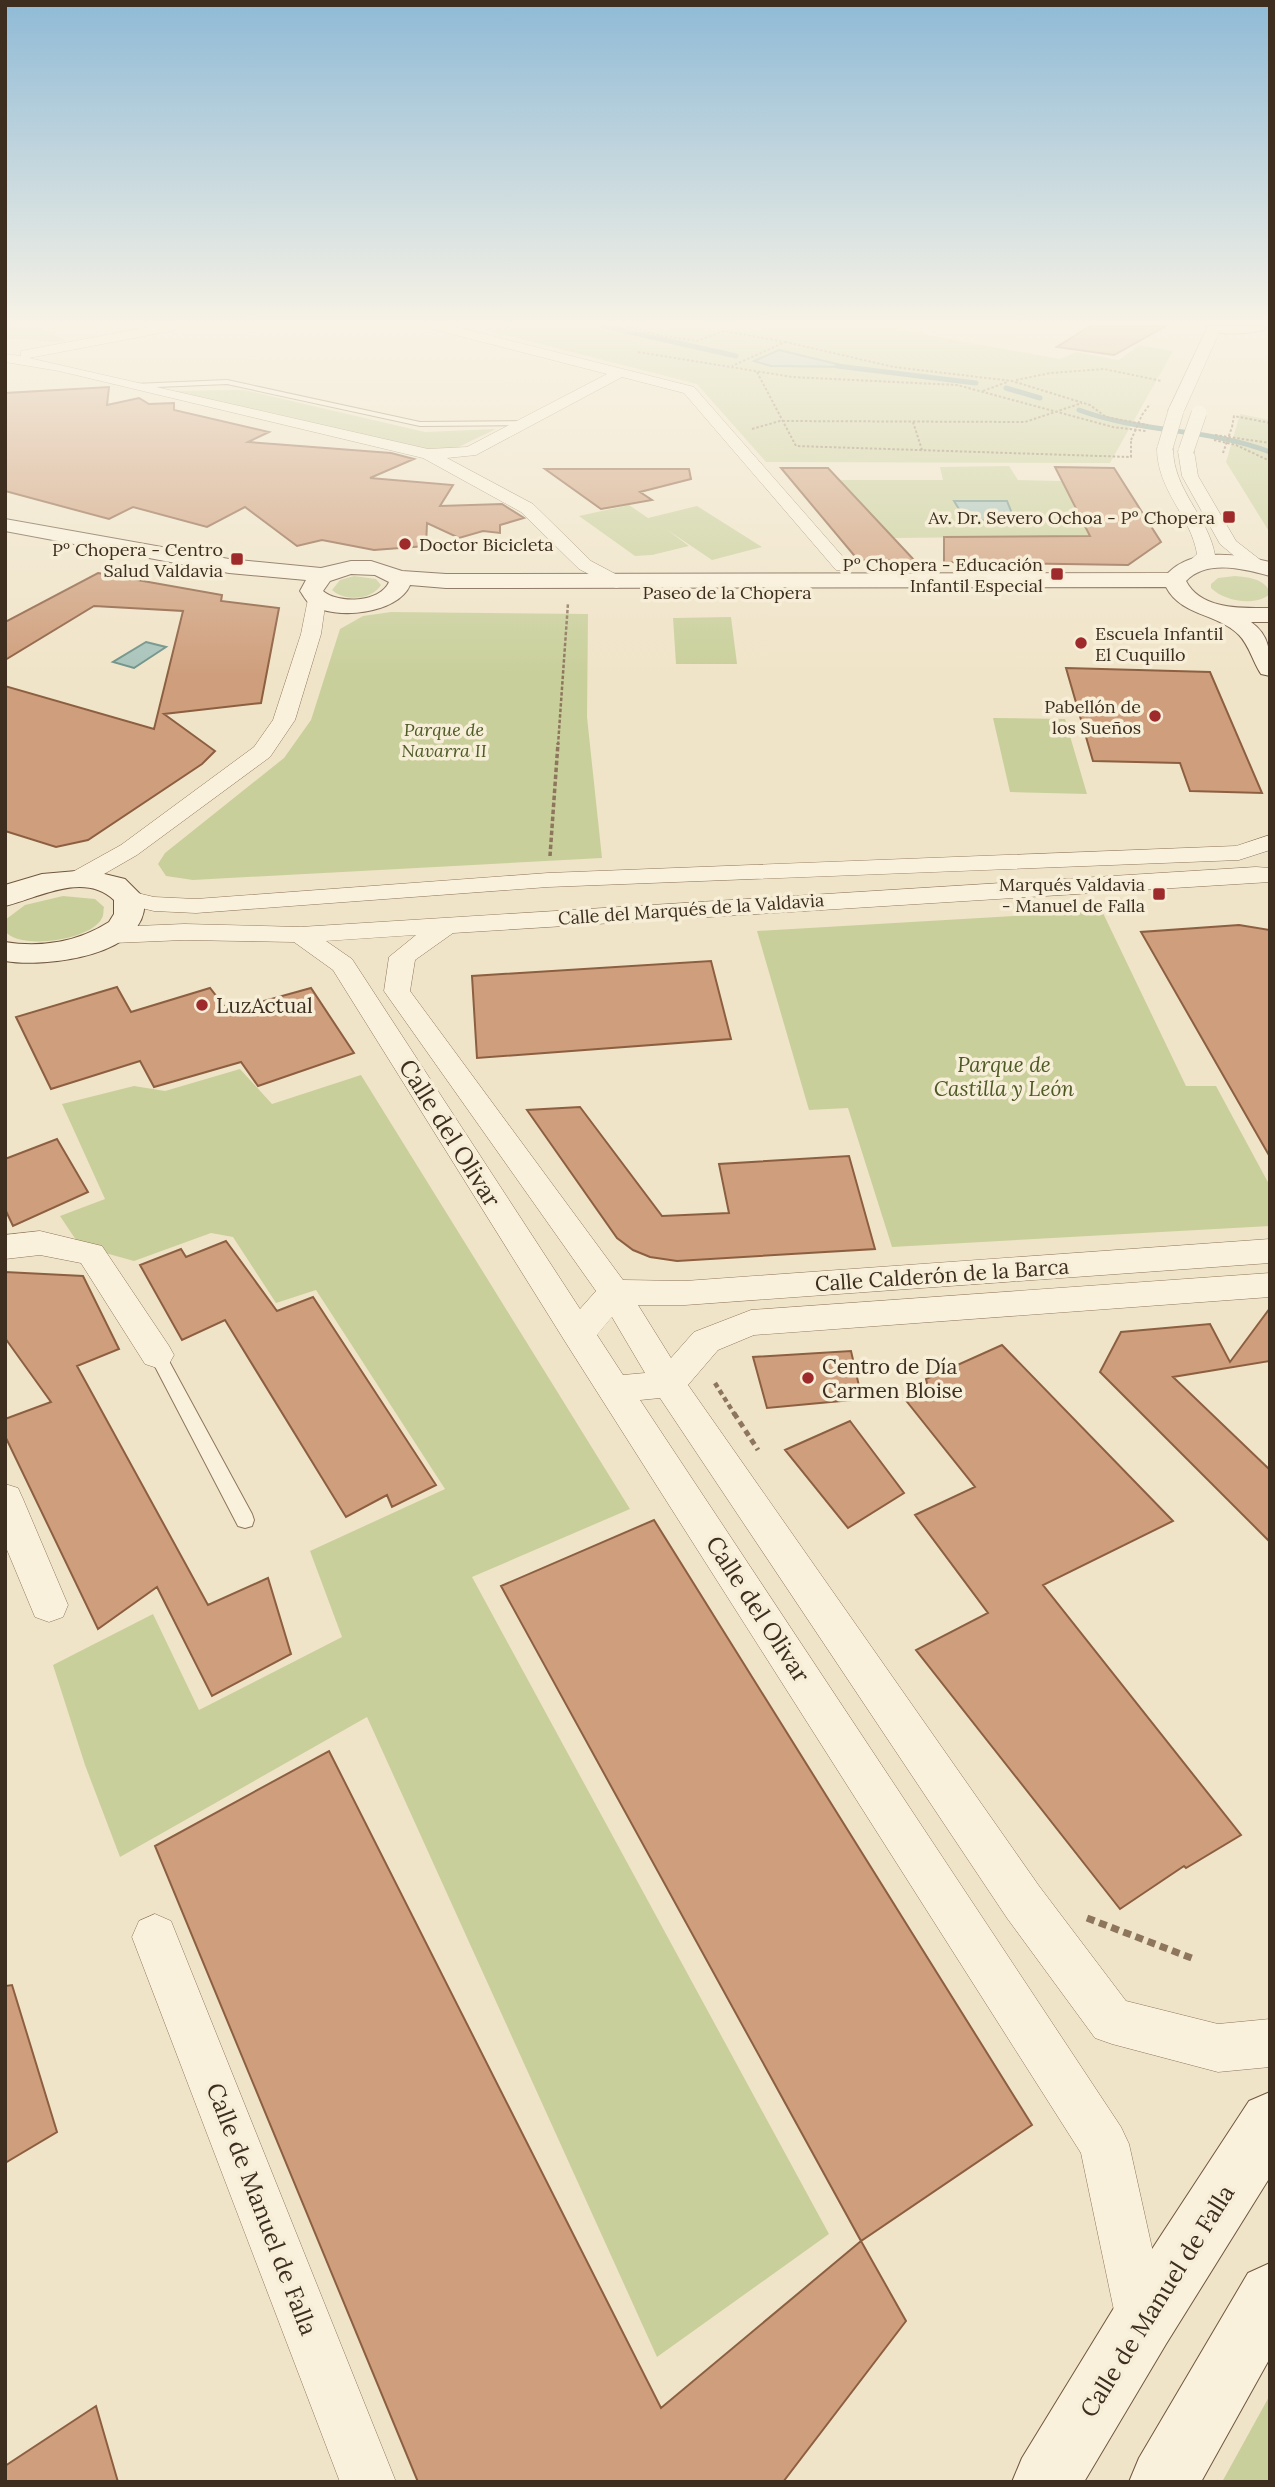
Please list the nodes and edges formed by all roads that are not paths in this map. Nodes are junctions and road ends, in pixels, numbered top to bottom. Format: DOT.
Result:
graph roads {
  1 [pos="376,442"];
  2 [pos="490,442"];
  3 [pos="735,442"];
  4 [pos="1167,442"];
  5 [pos="1189,442"];
  6 [pos="471,452"];
  7 [pos="428,454"];
  8 [pos="472,477"];
  9 [pos="5,525"];
  10 [pos="5,538"];
  11 [pos="585,565"];
  12 [pos="1194,565"];
  13 [pos="842,566"];
  14 [pos="1263,568"];
  15 [pos="821,581"];
  16 [pos="886,581"];
  17 [pos="616,582"];
  18 [pos="395,585"];
  19 [pos="559,587"];
  20 [pos="317,588"];
  21 [pos="1181,589"];
  22 [pos="354,606"];
  23 [pos="1223,612"];
  24 [pos="1270,615"];
  25 [pos="311,634"];
  26 [pos="1270,669"];
  27 [pos="1270,842"];
  28 [pos="129,850"];
  29 [pos="1270,875"];
  30 [pos="76,880"];
  31 [pos="8,893"];
  32 [pos="125,894"];
  33 [pos="449,924"];
  34 [pos="113,935"];
  35 [pos="300,935"];
  36 [pos="9,954"];
  37 [pos="5,1247"];
  38 [pos="1270,1251"];
  39 [pos="1270,1285"];
  40 [pos="614,1292"];
  41 [pos="578,1334"];
  42 [pos="157,1355"];
  43 [pos="669,1384"];
  44 [pos="616,1389"];
  45 [pos="5,1499"];
  46 [pos="245,1520"];
  47 [pos="49,1605"];
  48 [pos="155,1937"];
  49 [pos="1270,2043"];
  50 [pos="1270,2122"];
  51 [pos="1270,2295"];
  52 [pos="1143,2321"];
  53 [pos="368,2482"];
  54 [pos="1046,2482"];
  55 [pos="1163,2482"];
  1 -- 7 [label="street"];
  2 -- 6 [label="street"];
  3 -- 13 [label="street"];
  4 -- 12 [label="street, bridge"];
  5 -- 14 [label="street, bridge"];
  6 -- 7 [label="street"];
  6 -- 8 [label="street"];
  7 -- 8 [label="street"];
  8 -- 11 [label="street"];
  9 -- 20 [label="main road"];
  10 -- 20 [label="main road"];
  11 -- 17 [label="street"];
  11 -- 19 [label="street"];
  12 -- 14 [label="main road"];
  12 -- 21 [label="main road"];
  13 -- 15 [label="street"];
  13 -- 16 [label="street"];
  15 -- 16 [label="main road, Paseo de la Chopera"];
  15 -- 17 [label="main road, Paseo de la Chopera"];
  16 -- 21 [label="main road, Paseo de la Chopera"];
  17 -- 19 [label="main road, Paseo de la Chopera"];
  18 -- 19 [label="main road, Paseo de la Chopera"];
  18 -- 20 [label="main road"];
  18 -- 22 [label="main road"];
  19 -- 21 [label="main road, Paseo de la Chopera"];
  20 -- 22 [label="main road"];
  20 -- 25 [label="street"];
  21 -- 23 [label="main road"];
  22 -- 25 [label="street"];
  23 -- 24 [label="main road"];
  23 -- 26 [label="main road"];
  25 -- 28 [label="street"];
  27 -- 32 [label="street, Calle del Marqués de la Valdavia"];
  28 -- 30 [label="street"];
  28 -- 32 [label="street"];
  29 -- 33 [label="street, Calle del Marqués de la Valdavia"];
  30 -- 31 [label="main road"];
  30 -- 32 [label="main road"];
  32 -- 34 [label="main road"];
  33 -- 35 [label="street, Calle del Marqués de la Valdavia"];
  33 -- 40 [label="street, Calle del Olivar"];
  34 -- 35 [label="street, Calle del Marqués de la Valdavia"];
  34 -- 36 [label="main road"];
  35 -- 41 [label="street, Calle del Olivar"];
  37 -- 42 [label="street"];
  38 -- 40 [label="street, Calle Calderón de la Barca"];
  39 -- 43 [label="street, Calle Calderón de la Barca"];
  40 -- 41 [label="street"];
  40 -- 43 [label="street, Calle del Olivar"];
  41 -- 44 [label="street, Calle del Olivar"];
  42 -- 46 [label="lane"];
  43 -- 44 [label="street"];
  43 -- 49 [label="street, Calle del Olivar"];
  44 -- 52 [label="street, Calle del Olivar"];
  45 -- 47 [label="street"];
  48 -- 53 [label="street, Calle de Manuel de Falla"];
  50 -- 52 [label="main road, Calle de Manuel de Falla"];
  51 -- 55 [label="main road"];
  52 -- 54 [label="main road, Calle de Manuel de Falla"];
}
